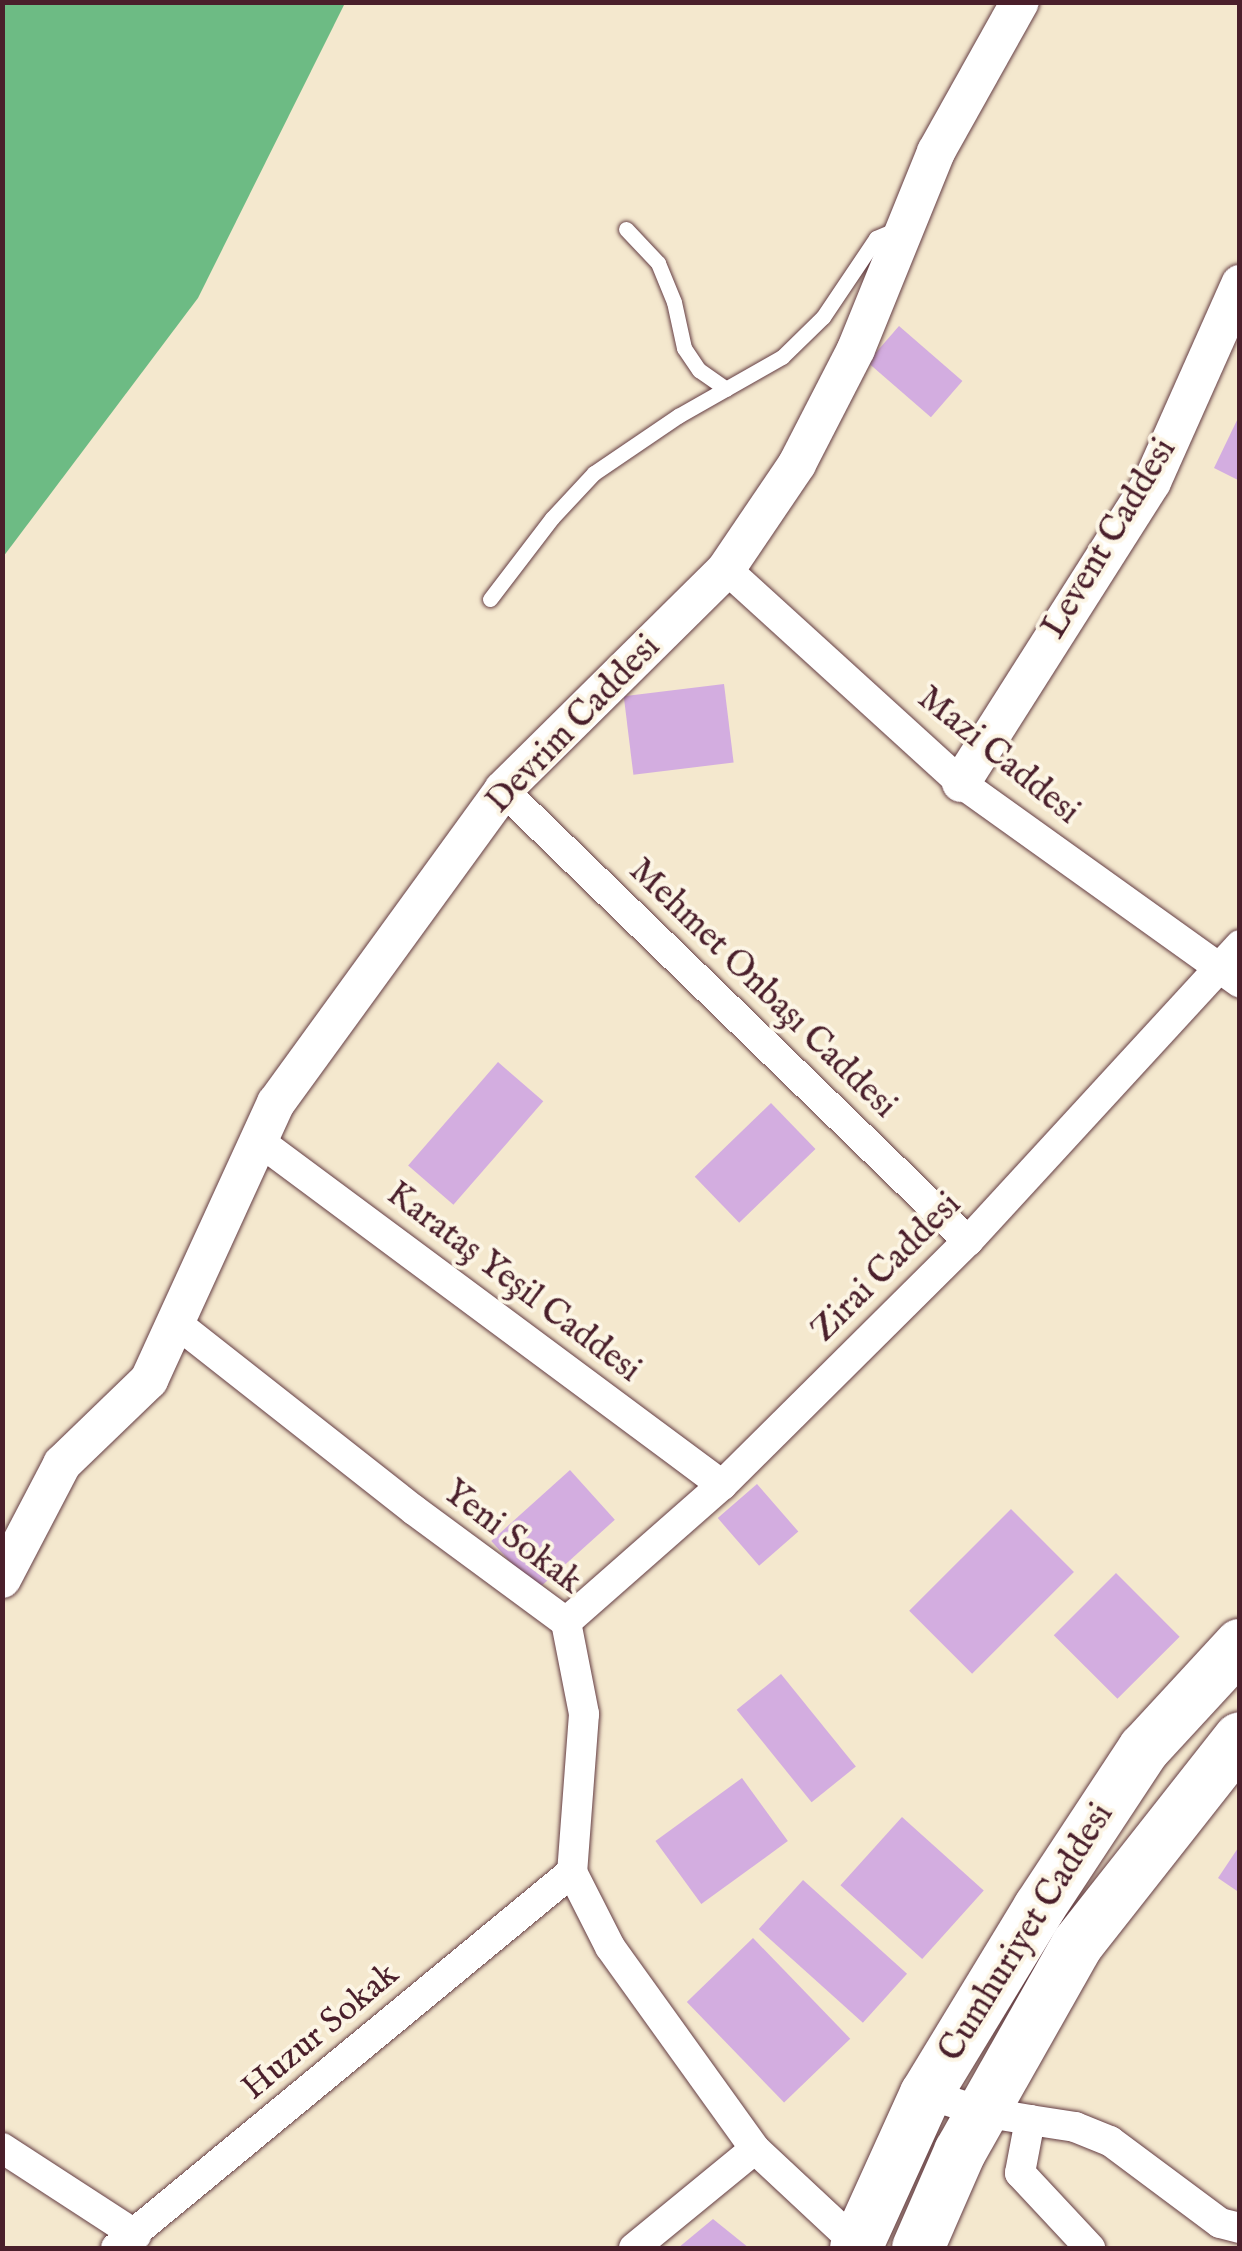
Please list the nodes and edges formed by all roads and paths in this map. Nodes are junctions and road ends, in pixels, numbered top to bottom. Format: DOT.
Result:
graph roads {
  1 [pos="1020,2"];
  2 [pos="904,228"];
  3 [pos="626,229"];
  4 [pos="1240,284"];
  5 [pos="726,389"];
  6 [pos="726,569"];
  7 [pos="490,599"];
  8 [pos="960,782"];
  9 [pos="503,790"];
  10 [pos="1232,965"];
  11 [pos="258,1142"];
  12 [pos="968,1241"];
  13 [pos="176,1322"];
  14 [pos="722,1486"];
  15 [pos="2,1580"];
  16 [pos="566,1622"];
  17 [pos="1240,1645"];
  18 [pos="1240,1738"];
  19 [pos="572,1872"];
  20 [pos="926,2094"];
  21 [pos="1006,2116"];
  22 [pos="2,2148"];
  23 [pos="755,2149"];
  24 [pos="1240,2228"];
  25 [pos="126,2242"];
  26 [pos="857,2247"];
  27 [pos="634,2248"];
  28 [pos="918,2248"];
  29 [pos="1090,2248"];
  1 -- 2 [label="street, Devrim Caddesi"];
  2 -- 5 [label="lane"];
  2 -- 6 [label="street, Devrim Caddesi"];
  3 -- 5 [label="lane"];
  4 -- 8 [label="street, Levent Caddesi"];
  5 -- 7 [label="lane"];
  6 -- 8 [label="street, Mazi Caddesi"];
  6 -- 9 [label="street, Devrim Caddesi"];
  8 -- 10 [label="street, Mazi Caddesi"];
  9 -- 11 [label="street, Devrim Caddesi"];
  9 -- 12 [label="street, Mehmet Onbaşı Caddesi"];
  10 -- 12 [label="street, Zirai Caddesi"];
  11 -- 13 [label="street, Devrim Caddesi"];
  11 -- 14 [label="street, Karataş Yeşil Caddesi"];
  12 -- 14 [label="street, Zirai Caddesi"];
  13 -- 15 [label="street, Devrim Caddesi"];
  13 -- 16 [label="street, Yeni Sokak"];
  14 -- 16 [label="street, Zirai Caddesi"];
  16 -- 19 [label="street, Yeni Sokak"];
  17 -- 20 [label="highway, Cumhuriyet Caddesi"];
  18 -- 21 [label="highway, Cumhuriyet Caddesi"];
  19 -- 23 [label="street"];
  19 -- 25 [label="street, Huzur Sokak"];
  20 -- 21 [label="street"];
  20 -- 26 [label="highway, Cumhuriyet Caddesi"];
  21 -- 24 [label="street"];
  21 -- 28 [label="highway, Cumhuriyet Caddesi"];
  21 -- 29 [label="street"];
  22 -- 25 [label="street"];
  23 -- 26 [label="street"];
  23 -- 27 [label="street"];
}
